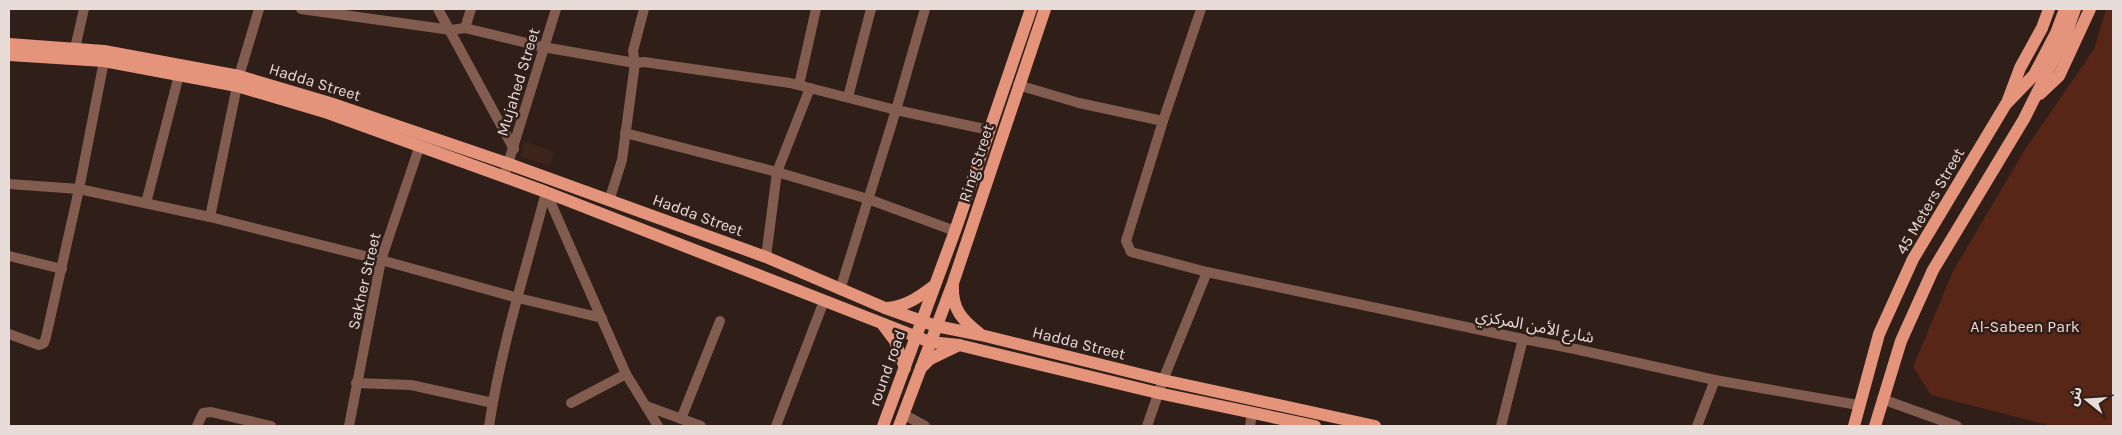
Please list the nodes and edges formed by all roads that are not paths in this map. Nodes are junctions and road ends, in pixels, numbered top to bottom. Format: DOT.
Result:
graph roads {
  1 [pos="84,9"];
  2 [pos="259,9"];
  3 [pos="301,9"];
  4 [pos="438,9"];
  5 [pos="471,9"];
  6 [pos="556,9"];
  7 [pos="644,9"];
  8 [pos="816,9"];
  9 [pos="870,9"];
  10 [pos="925,9"];
  11 [pos="1031,9"];
  12 [pos="1046,9"];
  13 [pos="1201,9"];
  14 [pos="2049,9"];
  15 [pos="2065,9"];
  16 [pos="2075,9"];
  17 [pos="2090,9"];
  18 [pos="465,28"];
  19 [pos="451,30"];
  20 [pos="9,44"];
  21 [pos="75,48"];
  22 [pos="544,48"];
  23 [pos="9,55"];
  24 [pos="104,61"];
  25 [pos="635,63"];
  26 [pos="179,75"];
  27 [pos="238,81"];
  28 [pos="799,85"];
  29 [pos="1018,85"];
  30 [pos="810,88"];
  31 [pos="848,97"];
  32 [pos="2033,100"];
  33 [pos="2006,104"];
  34 [pos="896,110"];
  35 [pos="1162,122"];
  36 [pos="989,130"];
  37 [pos="625,133"];
  38 [pos="420,145"];
  39 [pos="514,149"];
  40 [pos="506,170"];
  41 [pos="777,172"];
  42 [pos="9,184"];
  43 [pos="79,188"];
  44 [pos="546,192"];
  45 [pos="868,199"];
  46 [pos="609,201"];
  47 [pos="146,203"];
  48 [pos="210,217"];
  49 [pos="955,231"];
  50 [pos="9,256"];
  51 [pos="766,257"];
  52 [pos="1913,259"];
  53 [pos="381,260"];
  54 [pos="62,269"];
  55 [pos="1933,270"];
  56 [pos="1206,272"];
  57 [pos="953,283"];
  58 [pos="935,285"];
  59 [pos="840,290"];
  60 [pos="518,298"];
  61 [pos="824,301"];
  62 [pos="885,308"];
  63 [pos="602,318"];
  64 [pos="720,320"];
  65 [pos="922,322"];
  66 [pos="882,323"];
  67 [pos="936,326"];
  68 [pos="9,334"];
  69 [pos="981,335"];
  70 [pos="916,337"];
  71 [pos="1522,339"];
  72 [pos="930,342"];
  73 [pos="959,345"];
  74 [pos="905,368"];
  75 [pos="921,368"];
  76 [pos="626,374"];
  77 [pos="1163,380"];
  78 [pos="1715,380"];
  79 [pos="356,383"];
  80 [pos="1158,393"];
  81 [pos="1882,399"];
  82 [pos="493,402"];
  83 [pos="571,403"];
  84 [pos="1858,405"];
  85 [pos="646,406"];
  86 [pos="1252,413"];
  87 [pos="681,419"];
  88 [pos="901,420"];
  89 [pos="197,426"];
  90 [pos="271,426"];
  91 [pos="350,426"];
  92 [pos="489,426"];
  93 [pos="658,426"];
  94 [pos="701,426"];
  95 [pos="776,426"];
  96 [pos="883,426"];
  97 [pos="925,426"];
  98 [pos="1147,426"];
  99 [pos="1250,426"];
  100 [pos="1315,426"];
  101 [pos="1375,426"];
  102 [pos="1501,426"];
  103 [pos="1697,426"];
  104 [pos="1854,426"];
  105 [pos="1875,426"];
  106 [pos="1957,426"];
  1 -- 21 [label="street"];
  2 -- 27 [label="street"];
  3 -- 19 [label="street"];
  4 -- 19 [label="street"];
  5 -- 18 [label="street"];
  6 -- 22 [label="street, Mujahed Street"];
  7 -- 25 [label="street"];
  8 -- 28 [label="street"];
  9 -- 31 [label="street"];
  10 -- 34 [label="street"];
  11 -- 36 [label="main road, Ring Street"];
  12 -- 29 [label="main road, Ring Street"];
  13 -- 35 [label="street"];
  14 -- 33 [label="main road"];
  15 -- 33 [label="main road, 45 Meters Street"];
  16 -- 32 [label="main road"];
  17 -- 32 [label="main road"];
  18 -- 19 [label="street"];
  18 -- 22 [label="street"];
  19 -- 39 [label="street"];
  20 -- 21 [label="main road, Hadda Street"];
  21 -- 27 [label="main road, Hadda Street"];
  22 -- 25 [label="street"];
  22 -- 39 [label="street, Mujahed Street"];
  23 -- 24 [label="main road, Hadda Street"];
  24 -- 26 [label="main road, Hadda Street"];
  24 -- 43 [label="street"];
  25 -- 28 [label="street"];
  25 -- 37 [label="street"];
  26 -- 27 [label="main road, Hadda Street"];
  26 -- 47 [label="street"];
  27 -- 38 [label="main road, Hadda Street"];
  27 -- 40 [label="main road, Hadda Street"];
  27 -- 48 [label="street"];
  28 -- 30 [label="street"];
  29 -- 35 [label="street"];
  29 -- 57 [label="main road, Ring Street"];
  30 -- 31 [label="street"];
  30 -- 41 [label="street"];
  31 -- 34 [label="street"];
  32 -- 55 [label="main road"];
  33 -- 52 [label="main road, 45 Meters Street"];
  34 -- 36 [label="street"];
  34 -- 45 [label="street"];
  35 -- 56 [label="street, شارع الأمن المركزي"];
  36 -- 49 [label="main road, Ring Street"];
  37 -- 41 [label="street"];
  37 -- 46 [label="street"];
  38 -- 40 [label="main road, Hadda Street"];
  38 -- 53 [label="street, Sakher Street"];
  39 -- 40 [label="street, Mujahed Street"];
  40 -- 44 [label="main road, Hadda Street"];
  40 -- 46 [label="main road, Hadda Street"];
  41 -- 45 [label="street"];
  41 -- 51 [label="street"];
  42 -- 43 [label="street"];
  43 -- 47 [label="street"];
  43 -- 54 [label="street"];
  44 -- 60 [label="street"];
  44 -- 61 [label="main road, Hadda Street"];
  44 -- 63 [label="street"];
  45 -- 49 [label="street"];
  45 -- 59 [label="street"];
  46 -- 51 [label="main road, Hadda Street"];
  47 -- 48 [label="street"];
  48 -- 53 [label="street"];
  49 -- 58 [label="main road, Ring Street"];
  50 -- 54 [label="street"];
  51 -- 59 [label="main road, Hadda Street"];
  52 -- 55 [label="main road"];
  52 -- 84 [label="main road, 45 Meters Street"];
  53 -- 60 [label="street"];
  53 -- 79 [label="street, Sakher Street"];
  54 -- 68 [label="street"];
  55 -- 81 [label="main road"];
  56 -- 71 [label="street, شارع الأمن المركزي"];
  56 -- 77 [label="street"];
  57 -- 67 [label="main road, Ring Street"];
  57 -- 69 [label="main road"];
  58 -- 62 [label="main road"];
  58 -- 65 [label="main road, Ring Street"];
  59 -- 62 [label="main road, Hadda Street"];
  60 -- 63 [label="street"];
  60 -- 82 [label="street"];
  61 -- 66 [label="main road, Hadda Street"];
  61 -- 95 [label="street"];
  62 -- 65 [label="main road, Hadda Street"];
  63 -- 76 [label="street"];
  64 -- 87 [label="street"];
  65 -- 67 [label="main road, Hadda Street"];
  65 -- 70 [label="main road, round road"];
  66 -- 70 [label="main road, Hadda Street"];
  66 -- 74 [label="main road"];
  67 -- 69 [label="main road, Hadda Street"];
  67 -- 72 [label="main road, round road"];
  69 -- 77 [label="main road, Hadda Street"];
  70 -- 72 [label="main road, Hadda Street"];
  70 -- 74 [label="main road, round road"];
  71 -- 78 [label="street, شارع الأمن المركزي"];
  71 -- 102 [label="street"];
  72 -- 73 [label="main road, Hadda Street"];
  72 -- 75 [label="main road, round road"];
  73 -- 75 [label="main road"];
  73 -- 80 [label="main road, Hadda Street"];
  74 -- 96 [label="main road, round road"];
  75 -- 88 [label="main road, round road"];
  76 -- 83 [label="street"];
  76 -- 85 [label="street"];
  77 -- 80 [label="street"];
  77 -- 101 [label="main road, Hadda Street"];
  78 -- 84 [label="street, شارع الأمن المركزي"];
  78 -- 103 [label="street"];
  79 -- 82 [label="street"];
  79 -- 91 [label="street, Sakher Street"];
  80 -- 86 [label="main road, Hadda Street"];
  80 -- 98 [label="street"];
  81 -- 105 [label="main road"];
  81 -- 106 [label="street"];
  82 -- 92 [label="street"];
  84 -- 104 [label="main road, 45 Meters Street"];
  85 -- 87 [label="street"];
  85 -- 93 [label="street"];
  86 -- 99 [label="street"];
  86 -- 100 [label="main road, Hadda Street"];
  87 -- 94 [label="street"];
  88 -- 97 [label="street"];
  89 -- 90 [label="street"];
}
